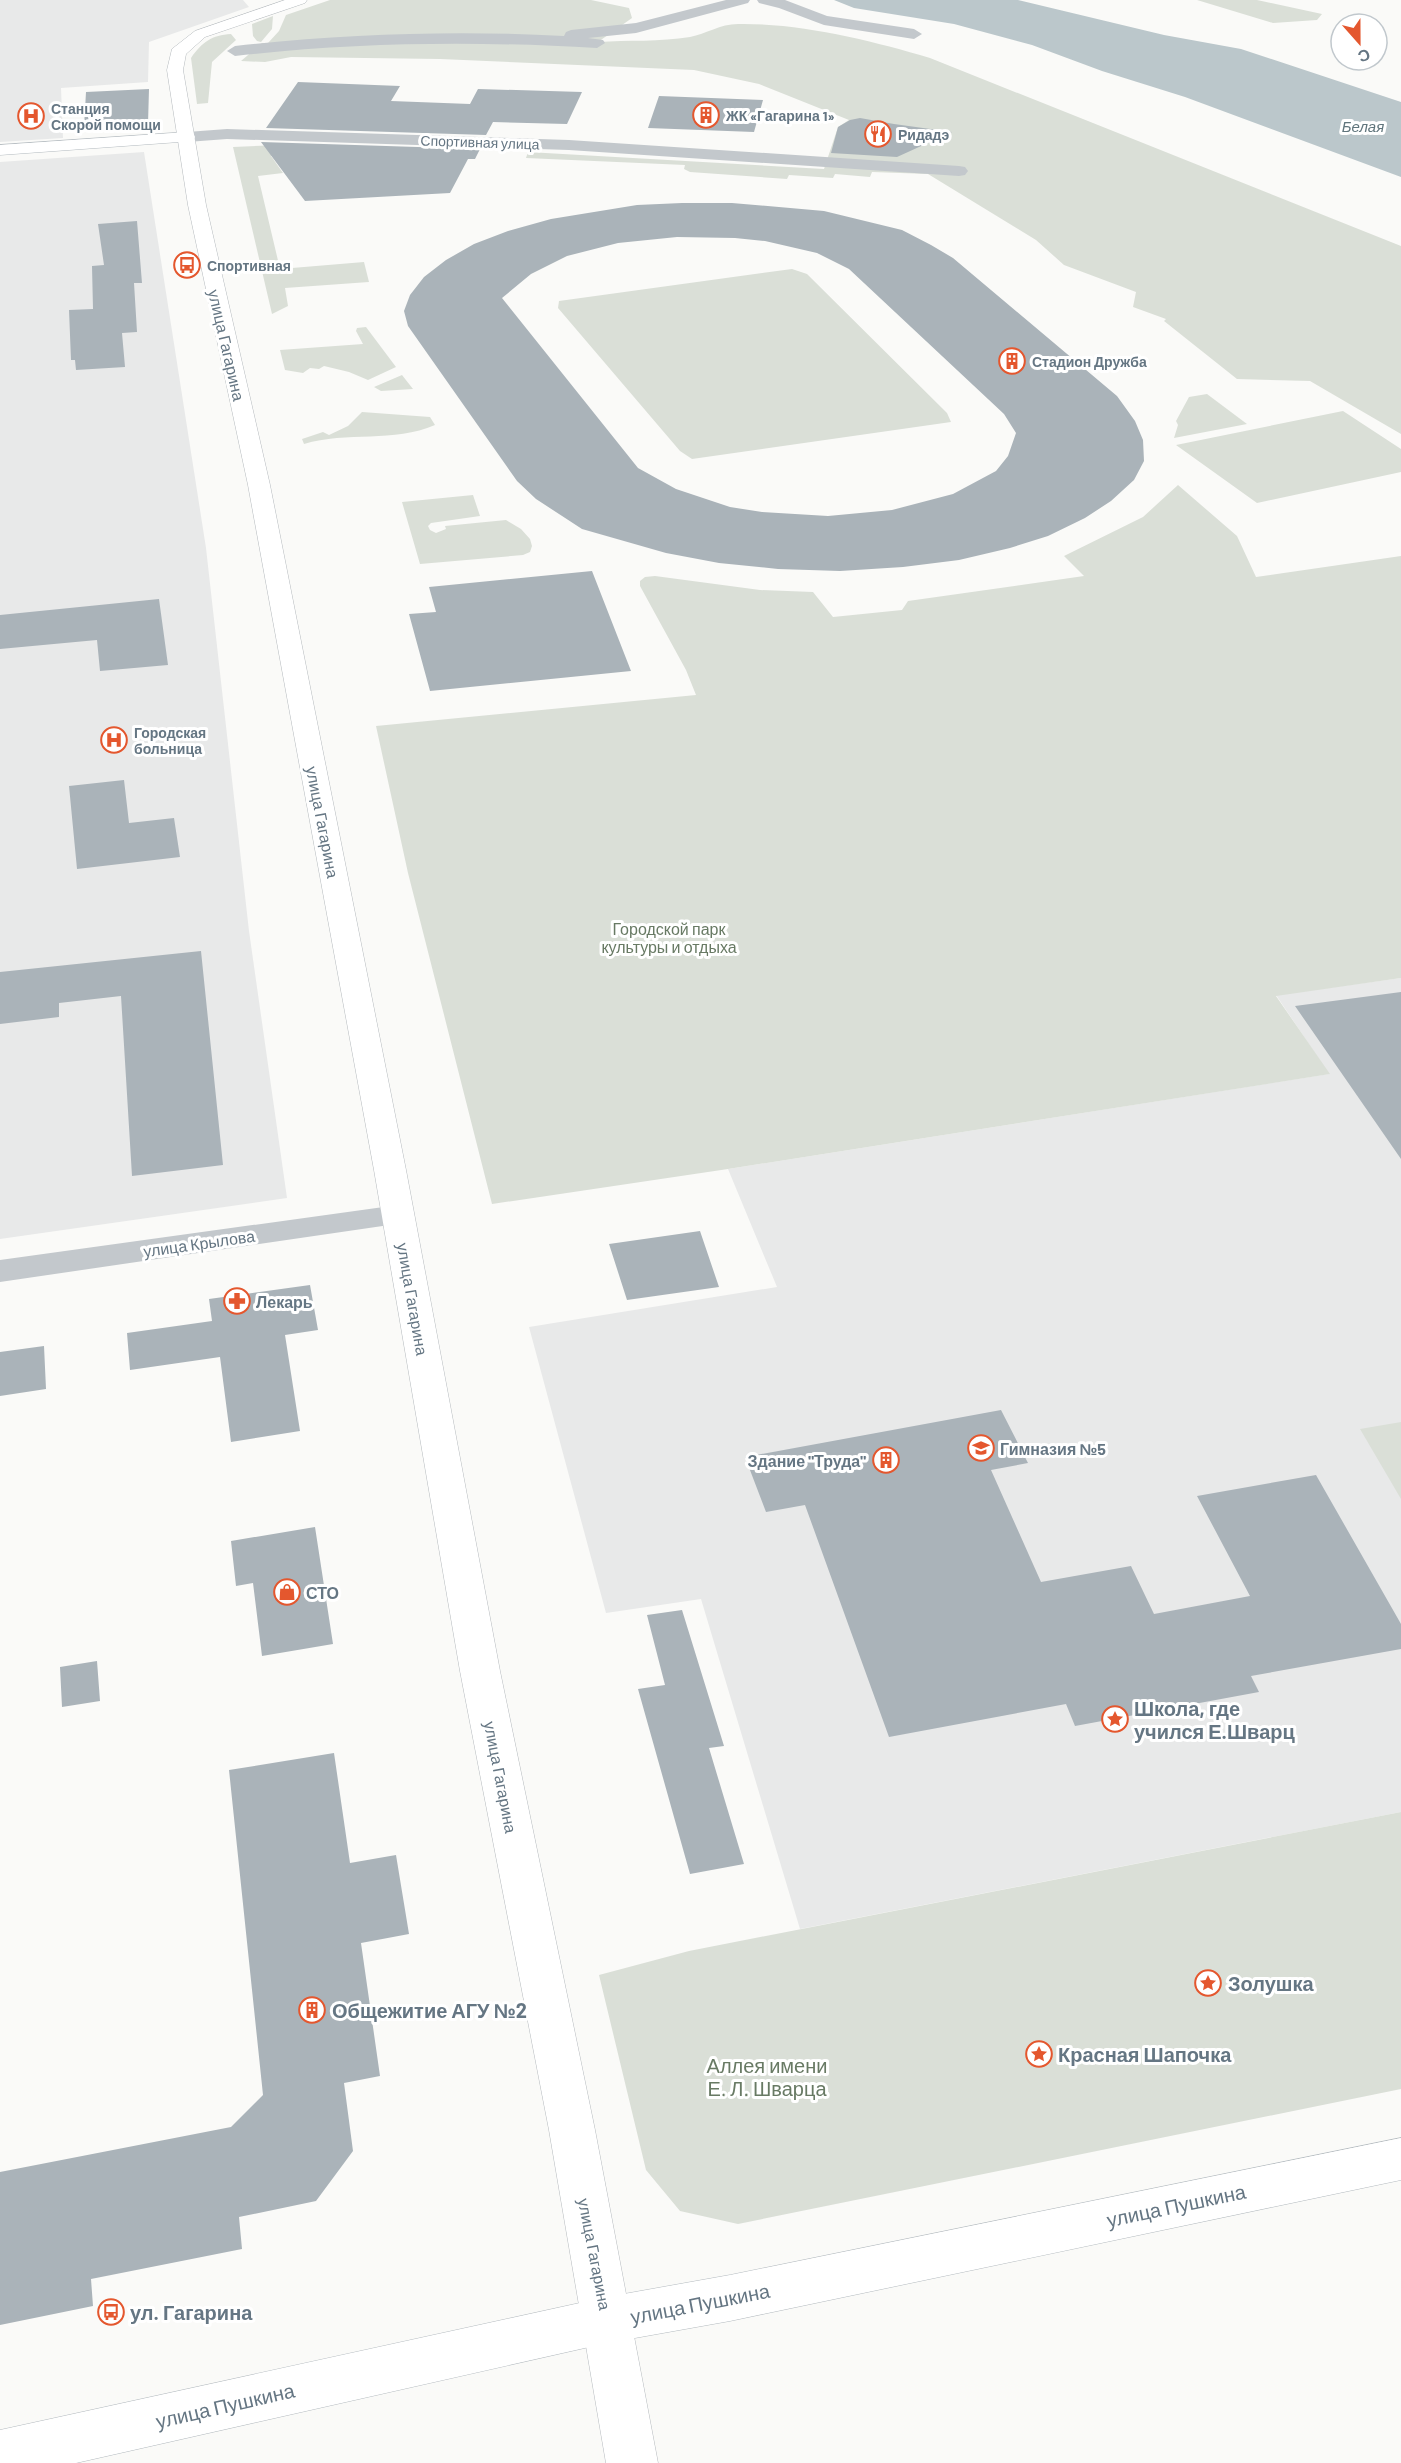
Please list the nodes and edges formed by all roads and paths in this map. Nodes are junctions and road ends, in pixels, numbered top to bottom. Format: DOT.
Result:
graph roads {
  1 [pos="300,0"];
  2 [pos="764,0"];
  3 [pos="728,1"];
  4 [pos="914,34"];
  5 [pos="513,38"];
  6 [pos="597,43"];
  7 [pos="235,51"];
  8 [pos="187,137"];
  9 [pos="0,150"];
  10 [pos="959,171"];
  11 [pos="398,1215"];
  12 [pos="0,1271"];
  13 [pos="1401,2159"];
  14 [pos="607,2320"];
  15 [pos="0,2455"];
  16 [pos="632,2463"];
  1 -- 8 [label="main road, улица Гагарина"];
  2 -- 4 [label="street"];
  3 -- 5 [label="street"];
  5 -- 6 [label="street"];
  5 -- 7 [label="street"];
  8 -- 9 [label="main road, Спортивная улица"];
  8 -- 10 [label="street, Спортивная улица"];
  8 -- 11 [label="main road, улица Гагарина"];
  11 -- 12 [label="street, улица Крылова"];
  11 -- 14 [label="main road, улица Гагарина"];
  13 -- 14 [label="main road, улица Пушкина"];
  14 -- 15 [label="main road, улица Пушкина"];
  14 -- 16 [label="main road, улица Гагарина"];
}
